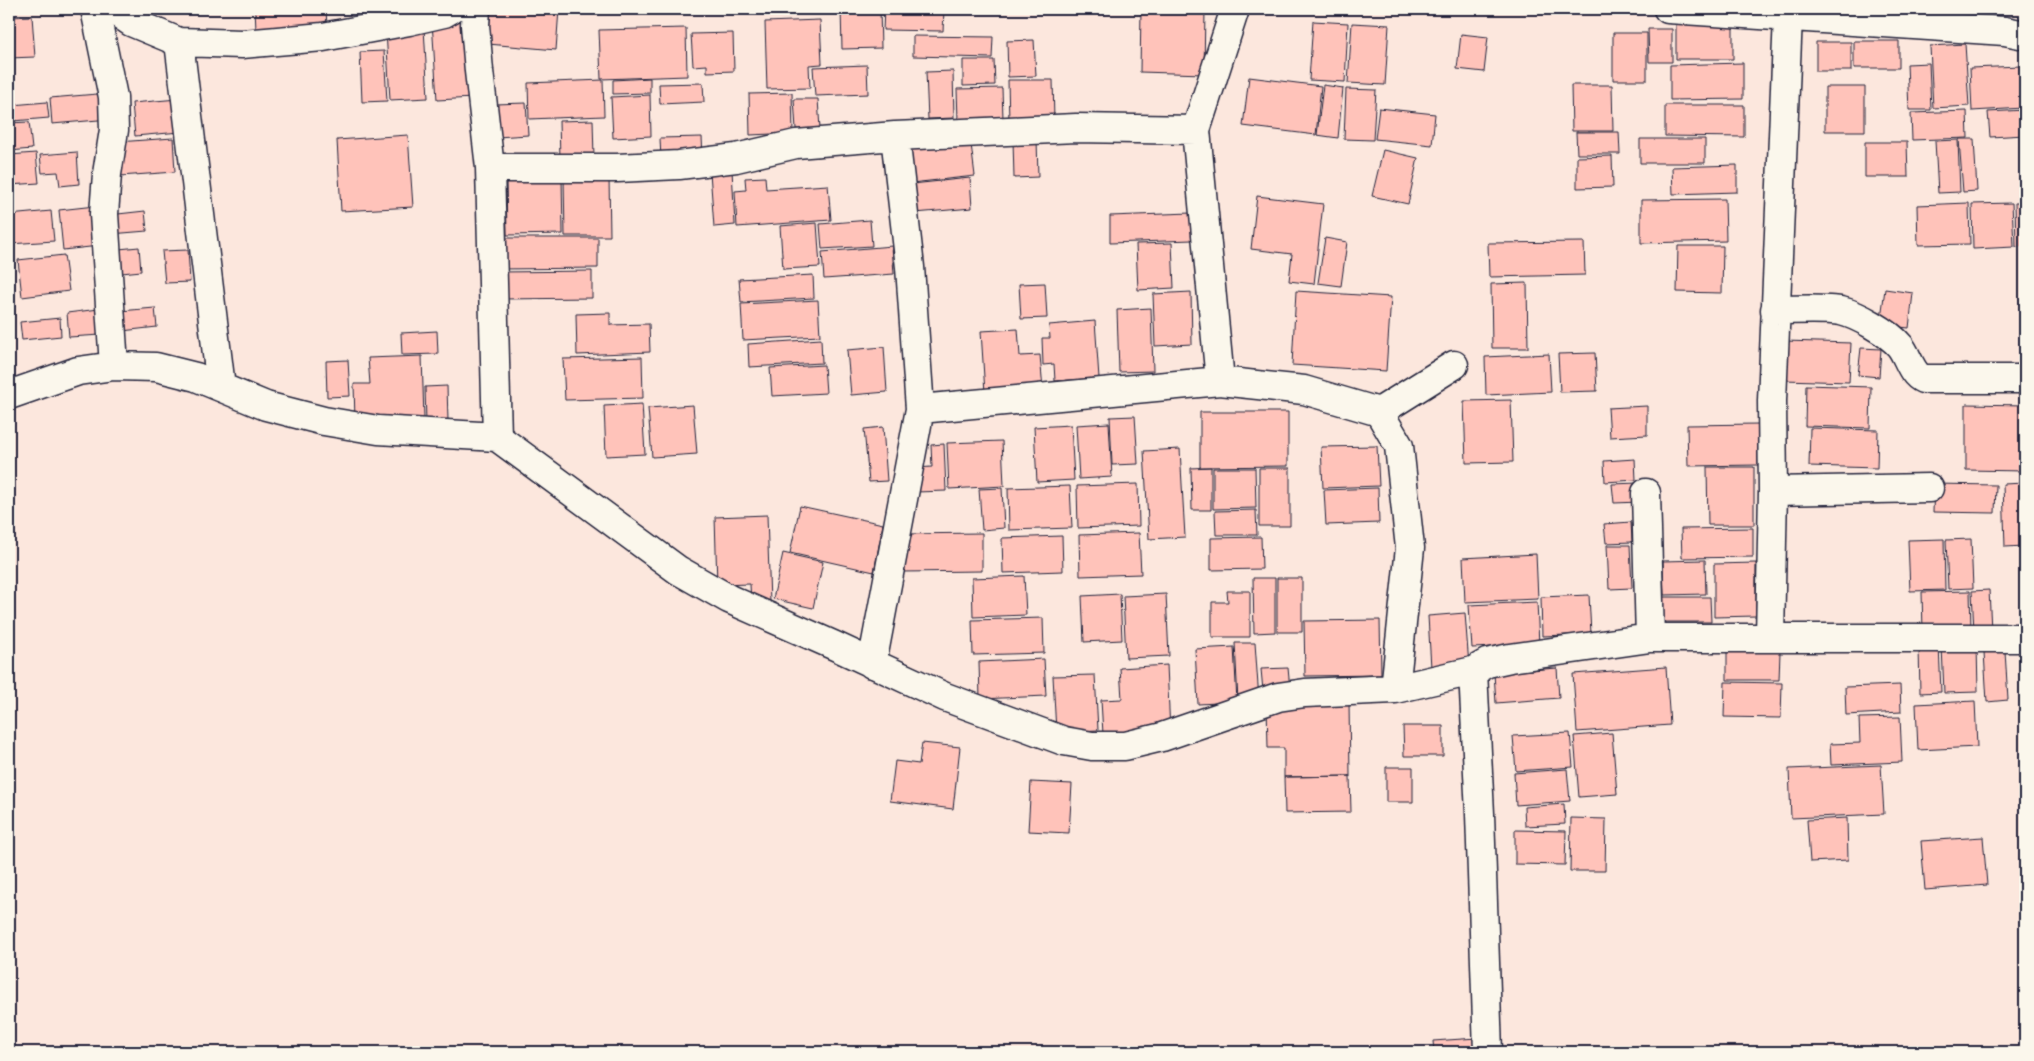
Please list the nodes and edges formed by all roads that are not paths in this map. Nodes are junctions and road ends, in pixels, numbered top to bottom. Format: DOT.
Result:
graph roads {
  1 [pos="95,9"];
  2 [pos="112,9"];
  3 [pos="451,9"];
  4 [pos="476,9"];
  5 [pos="1235,9"];
  6 [pos="1668,9"];
  7 [pos="1788,16"];
  8 [pos="2025,35"];
  9 [pos="179,42"];
  10 [pos="1196,130"];
  11 [pos="895,136"];
  12 [pos="490,168"];
  13 [pos="1775,310"];
  14 [pos="1454,365"];
  15 [pos="114,366"];
  16 [pos="2025,379"];
  17 [pos="1220,381"];
  18 [pos="221,387"];
  19 [pos="9,395"];
  20 [pos="920,410"];
  21 [pos="1379,412"];
  22 [pos="497,437"];
  23 [pos="1929,488"];
  24 [pos="1773,491"];
  25 [pos="1646,493"];
  26 [pos="1650,638"];
  27 [pos="1770,638"];
  28 [pos="2021,638"];
  29 [pos="872,664"];
  30 [pos="1473,671"];
  31 [pos="1395,689"];
  32 [pos="1488,1052"];
  1 -- 15 [label="street"];
  2 -- 9 [label="street"];
  3 -- 9 [label="street"];
  4 -- 12 [label="street"];
  5 -- 10 [label="street"];
  6 -- 7 [label="street"];
  7 -- 8 [label="street"];
  7 -- 13 [label="street"];
  9 -- 18 [label="street"];
  10 -- 11 [label="street"];
  10 -- 17 [label="street"];
  11 -- 12 [label="street"];
  11 -- 20 [label="street"];
  12 -- 22 [label="street"];
  13 -- 16 [label="street"];
  13 -- 24 [label="street"];
  14 -- 21 [label="street"];
  15 -- 18 [label="street"];
  15 -- 19 [label="street"];
  17 -- 20 [label="street"];
  17 -- 21 [label="street"];
  18 -- 22 [label="street"];
  20 -- 29 [label="street"];
  21 -- 31 [label="street"];
  22 -- 29 [label="street"];
  23 -- 24 [label="street"];
  24 -- 27 [label="street"];
  25 -- 26 [label="street"];
  26 -- 27 [label="street"];
  26 -- 30 [label="street"];
  27 -- 28 [label="street"];
  29 -- 31 [label="street"];
  30 -- 31 [label="street"];
  30 -- 32 [label="street"];
}
